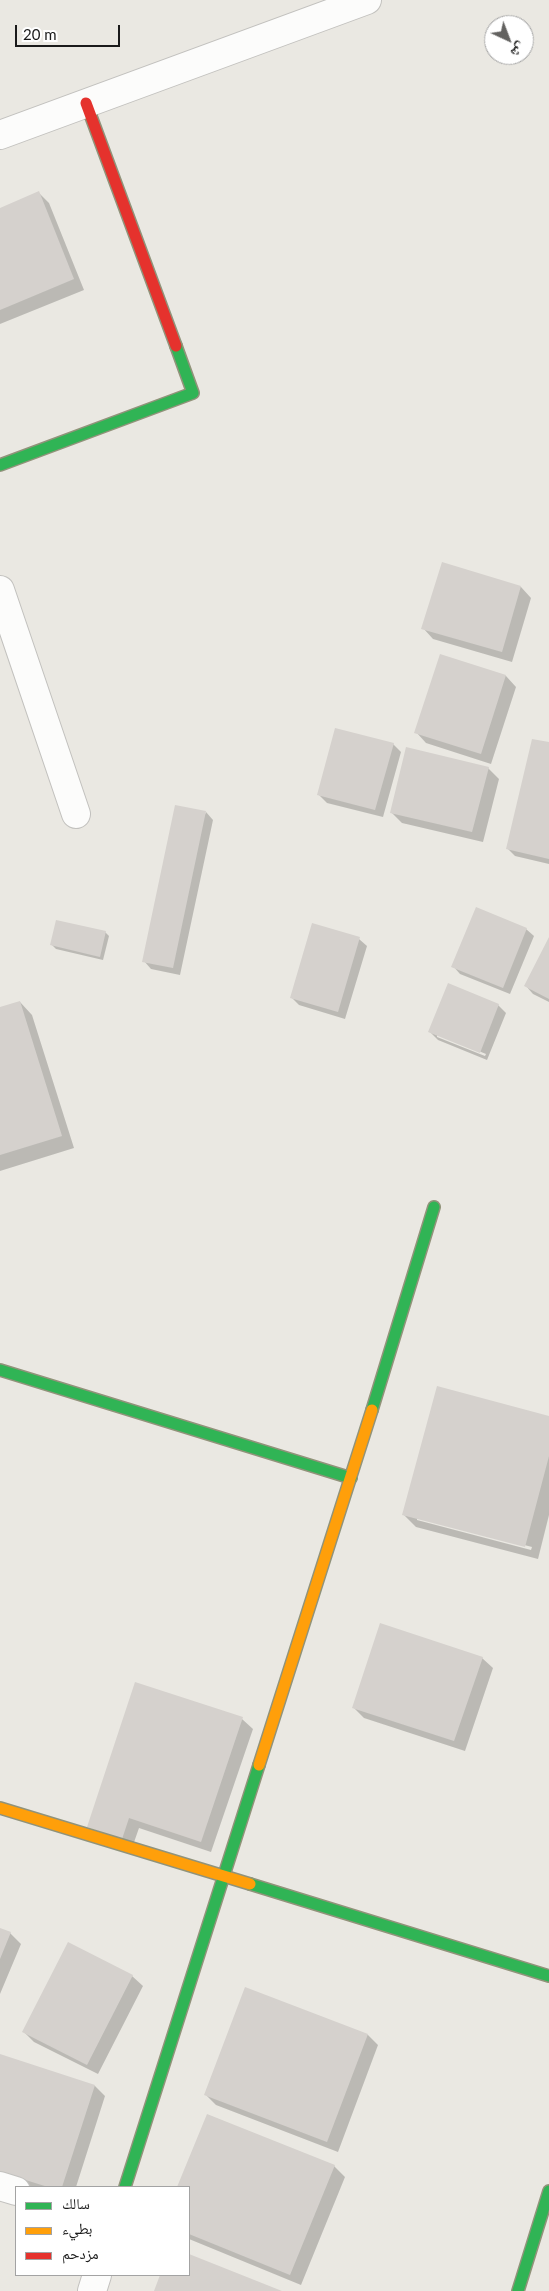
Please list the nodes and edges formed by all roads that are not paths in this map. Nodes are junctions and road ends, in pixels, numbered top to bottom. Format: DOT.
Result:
graph roads {
  1 [pos="367,0"];
  2 [pos="86,103"];
  3 [pos="0,135"];
  4 [pos="0,465"];
  5 [pos="0,590"];
  6 [pos="76,814"];
  7 [pos="434,1206"];
  8 [pos="0,1370"];
  9 [pos="352,1478"];
  10 [pos="0,1808"];
  11 [pos="224,1877"];
  12 [pos="549,1976"];
  13 [pos="0,2186"];
  14 [pos="125,2186"];
  15 [pos="549,2190"];
  16 [pos="15,2191"];
  17 [pos="97,2276"];
  18 [pos="92,2291"];
  19 [pos="518,2291"];
  1 -- 2 [label="street"];
  2 -- 3 [label="street"];
  2 -- 4 [label="street"];
  5 -- 6 [label="street"];
  7 -- 9 [label="street"];
  8 -- 9 [label="street"];
  9 -- 11 [label="street"];
  10 -- 11 [label="street"];
  11 -- 12 [label="street"];
  11 -- 14 [label="street"];
  13 -- 16 [label="street"];
  15 -- 19 [label="street"];
  17 -- 18 [label="street"];
}
